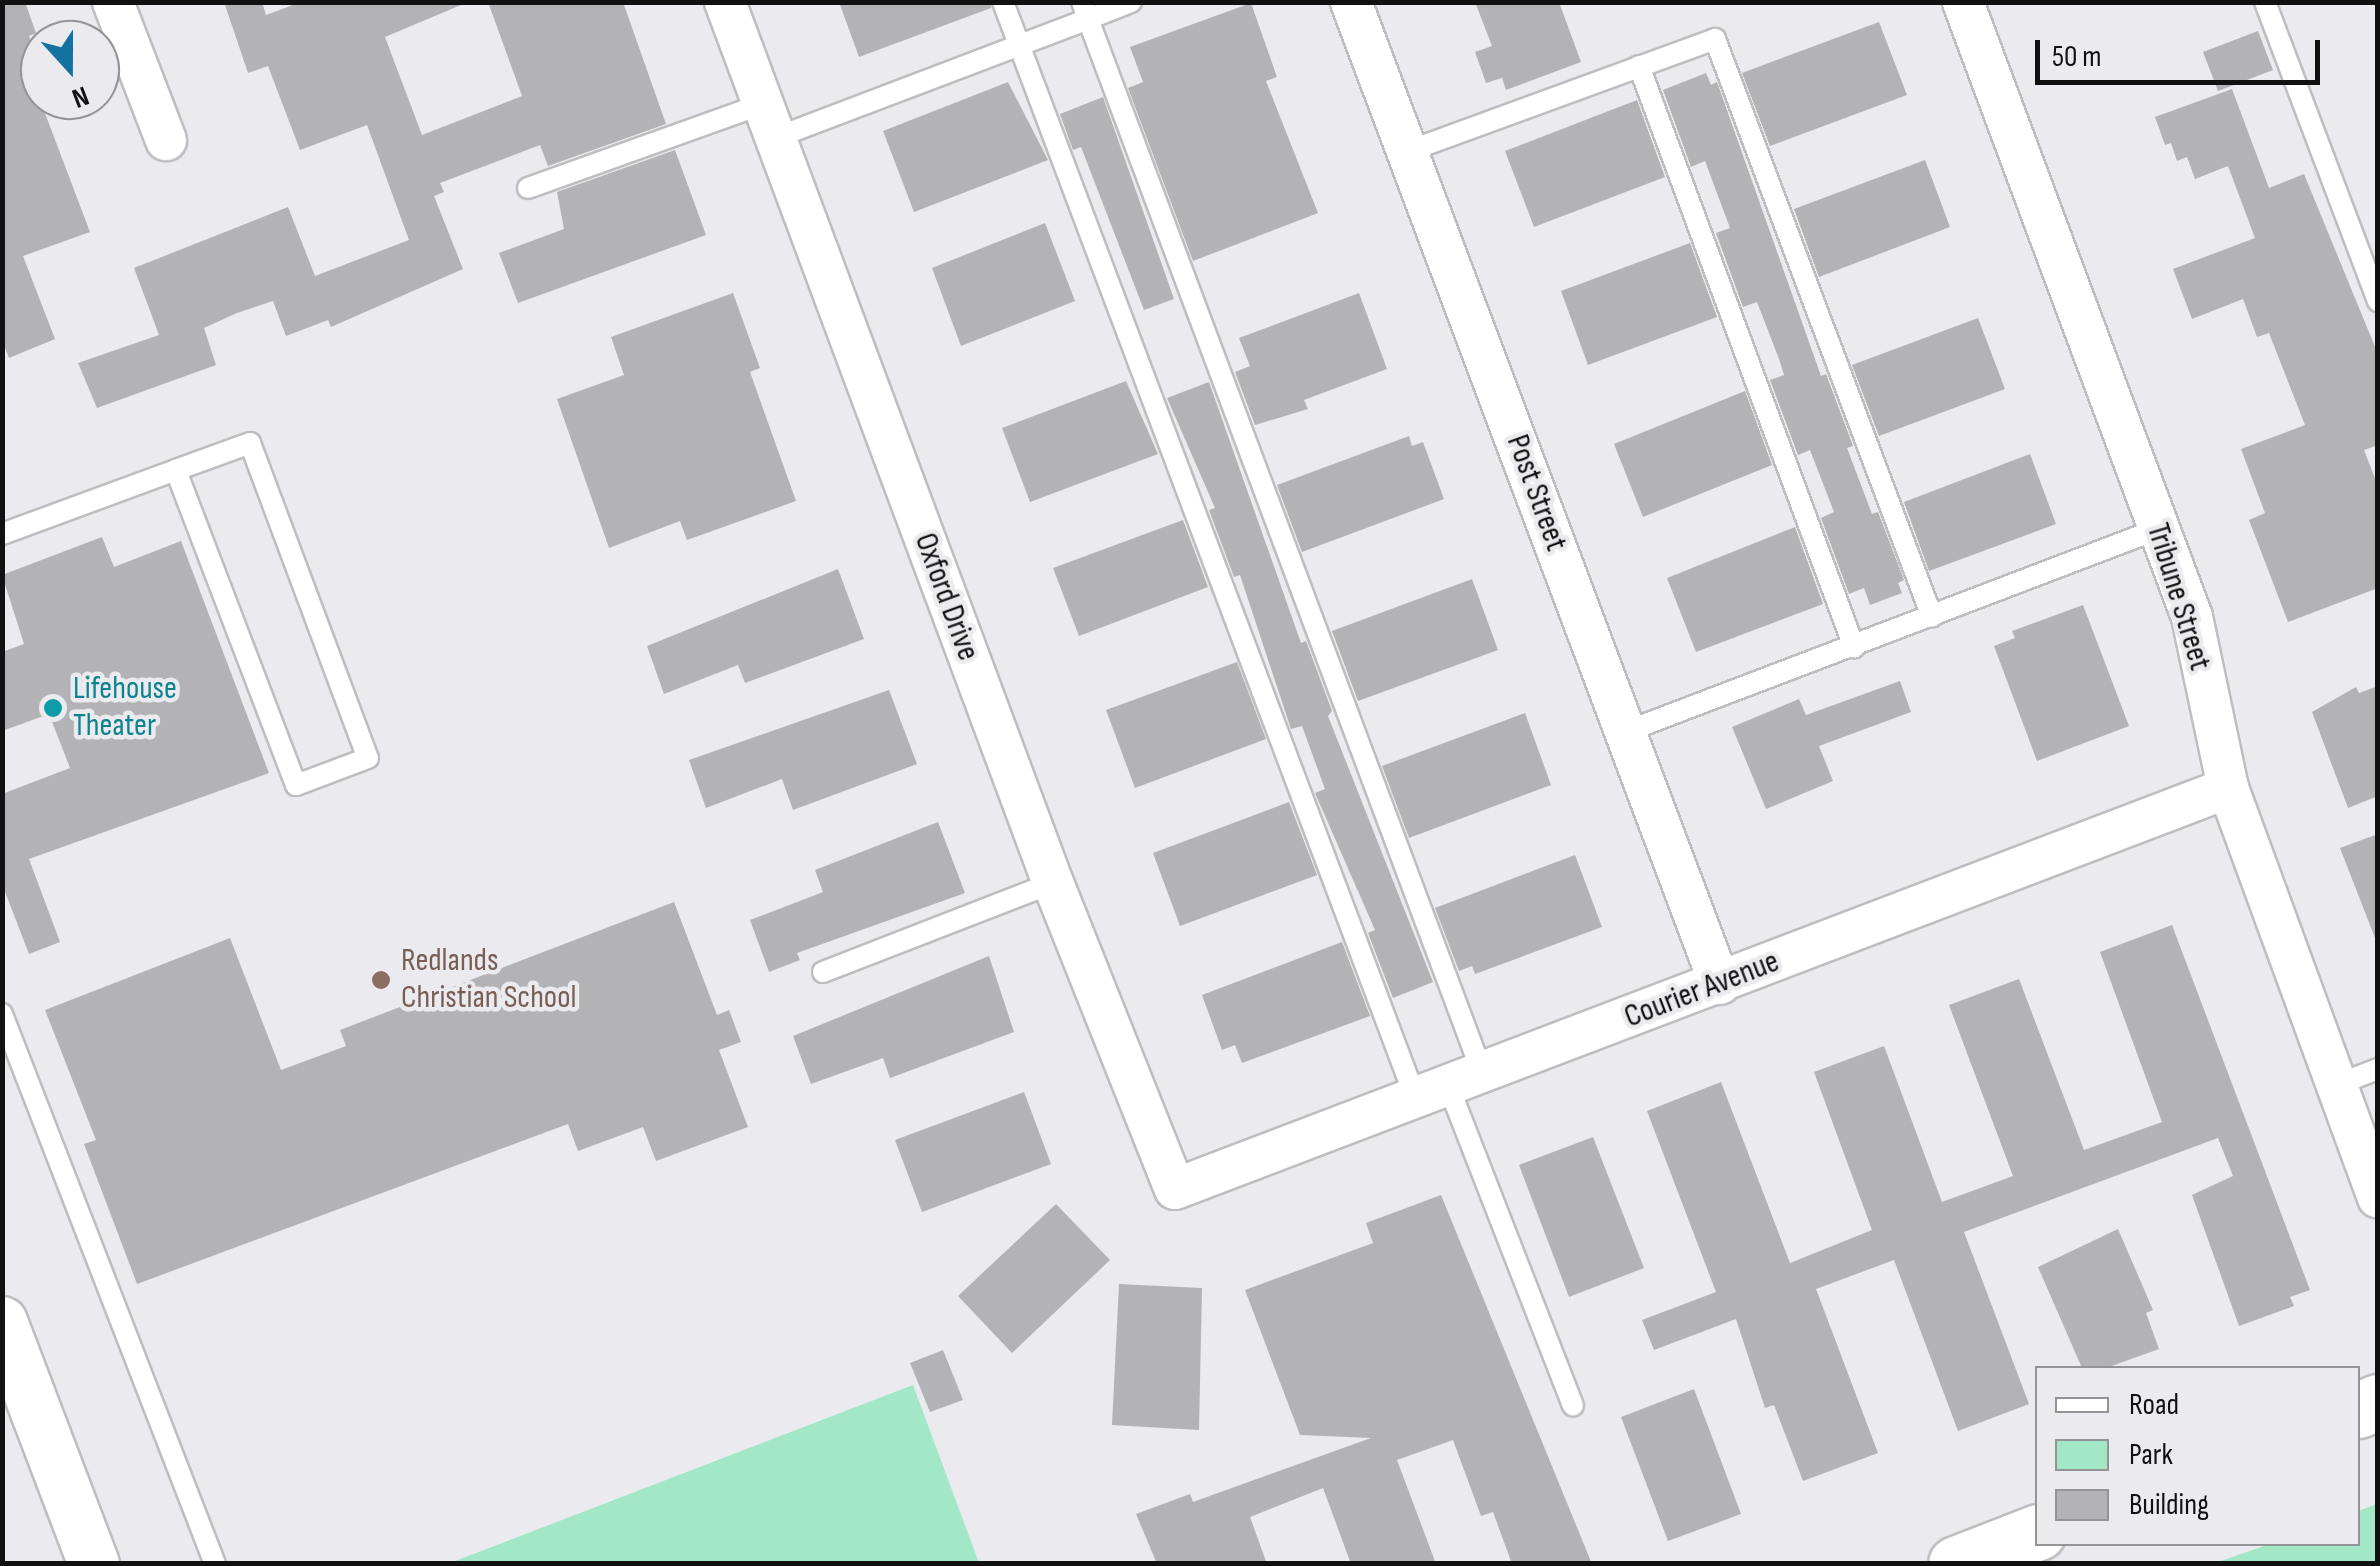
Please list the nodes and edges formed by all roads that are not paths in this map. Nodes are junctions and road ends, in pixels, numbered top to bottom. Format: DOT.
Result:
graph roads {
  1 [pos="112,2"];
  2 [pos="725,2"];
  3 [pos="1003,2"];
  4 [pos="1131,2"];
  5 [pos="1350,2"];
  6 [pos="1963,2"];
  7 [pos="2265,2"];
  8 [pos="1085,11"];
  9 [pos="1020,47"];
  10 [pos="1639,66"];
  11 [pos="768,121"];
  12 [pos="166,140"];
  13 [pos="1409,151"];
  14 [pos="528,188"];
  15 [pos="2378,301"];
  16 [pos="176,470"];
  17 [pos="2158,528"];
  18 [pos="2,534"];
  19 [pos="1932,617"];
  20 [pos="1854,648"];
  21 [pos="1626,732"];
  22 [pos="2228,788"];
  23 [pos="1053,883"];
  24 [pos="824,972"];
  25 [pos="1720,984"];
  26 [pos="2,1014"];
  27 [pos="2378,1069"];
  28 [pos="1448,1085"];
  29 [pos="2336,1085"];
  30 [pos="1175,1190"];
  31 [pos="2378,1197"];
  32 [pos="2,1322"];
  33 [pos="1573,1405"];
  34 [pos="2035,1533"];
  35 [pos="94,1564"];
  36 [pos="215,1564"];
  37 [pos="1956,1564"];
  1 -- 12 [label="street"];
  2 -- 11 [label="street, Oxford Drive"];
  3 -- 9 [label="lane"];
  4 -- 8 [label="lane"];
  5 -- 13 [label="street, Post Street"];
  6 -- 17 [label="street, Tribune Street"];
  7 -- 15 [label="lane"];
  8 -- 9 [label="lane"];
  8 -- 28 [label="lane"];
  9 -- 11 [label="lane"];
  9 -- 28 [label="lane"];
  10 -- 13 [label="lane"];
  10 -- 19 [label="lane"];
  10 -- 20 [label="lane"];
  11 -- 14 [label="lane"];
  11 -- 23 [label="street, Oxford Drive"];
  13 -- 21 [label="street, Post Street"];
  16 -- 16 [label="lane"];
  16 -- 18 [label="lane"];
  17 -- 19 [label="lane"];
  17 -- 22 [label="street, Tribune Street"];
  19 -- 20 [label="lane"];
  20 -- 21 [label="lane"];
  21 -- 25 [label="street, Post Street"];
  22 -- 25 [label="street, Courier Avenue"];
  22 -- 29 [label="street, Tribune Street"];
  23 -- 24 [label="lane"];
  23 -- 30 [label="street, Oxford Drive"];
  25 -- 28 [label="street, Courier Avenue"];
  26 -- 36 [label="lane"];
  27 -- 29 [label="lane"];
  28 -- 30 [label="street, Courier Avenue"];
  28 -- 33 [label="lane"];
  29 -- 31 [label="street, Tribune Street"];
  32 -- 35 [label="street"];
  34 -- 37 [label="main road"];
}
